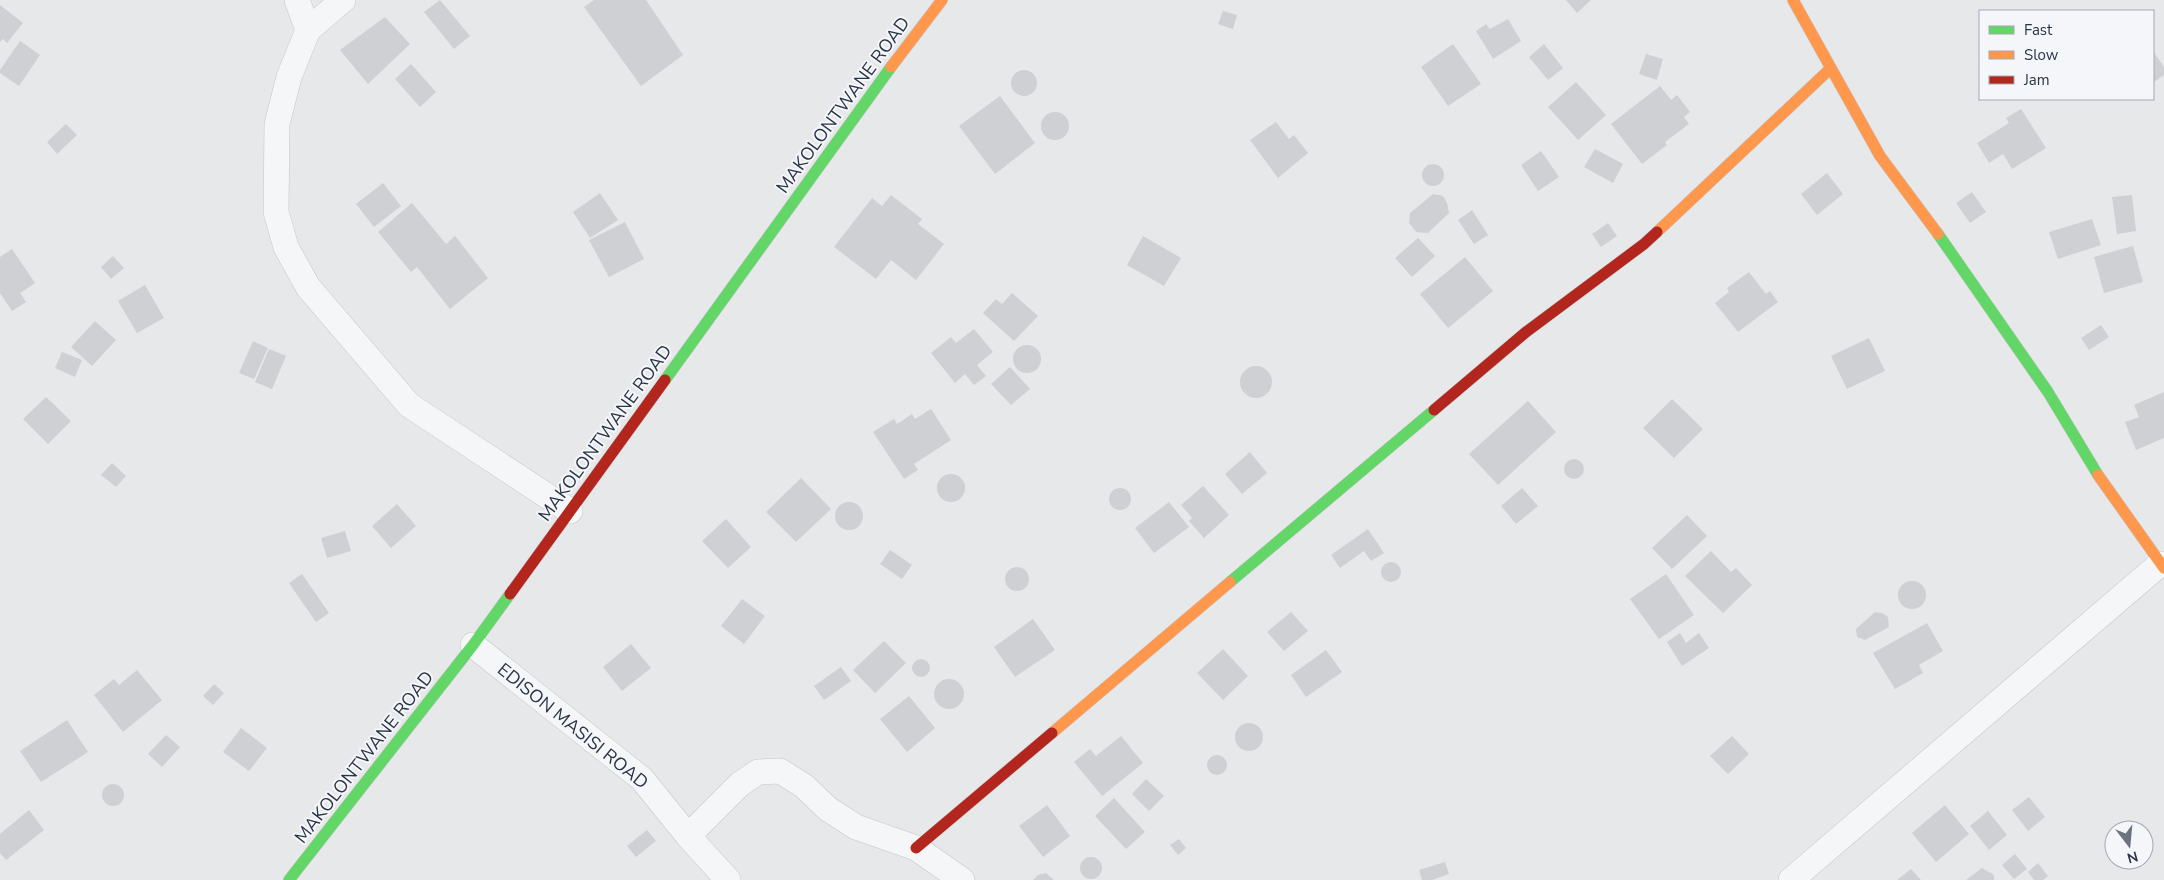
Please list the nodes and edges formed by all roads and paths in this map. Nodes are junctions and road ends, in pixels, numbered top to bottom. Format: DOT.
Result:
graph roads {
  1 [pos="298,0"];
  2 [pos="343,0"];
  3 [pos="942,0"];
  4 [pos="1793,0"];
  5 [pos="308,30"];
  6 [pos="1831,68"];
  7 [pos="570,511"];
  8 [pos="2162,566"];
  9 [pos="473,645"];
  10 [pos="688,836"];
  11 [pos="916,848"];
  12 [pos="289,880"];
  13 [pos="728,880"];
  14 [pos="962,880"];
  15 [pos="1791,880"];
  1 -- 5 [label="street"];
  2 -- 5 [label="street"];
  3 -- 7 [label="street, MAKOLONTWANE ROAD"];
  4 -- 6 [label="street"];
  5 -- 7 [label="street"];
  6 -- 8 [label="street"];
  6 -- 11 [label="street"];
  7 -- 9 [label="street, MAKOLONTWANE ROAD"];
  8 -- 15 [label="street"];
  9 -- 10 [label="street, EDISON MASISI ROAD"];
  9 -- 12 [label="street, MAKOLONTWANE ROAD"];
  10 -- 11 [label="street"];
  10 -- 13 [label="street, EDISON MASISI ROAD"];
  11 -- 14 [label="street"];
}
